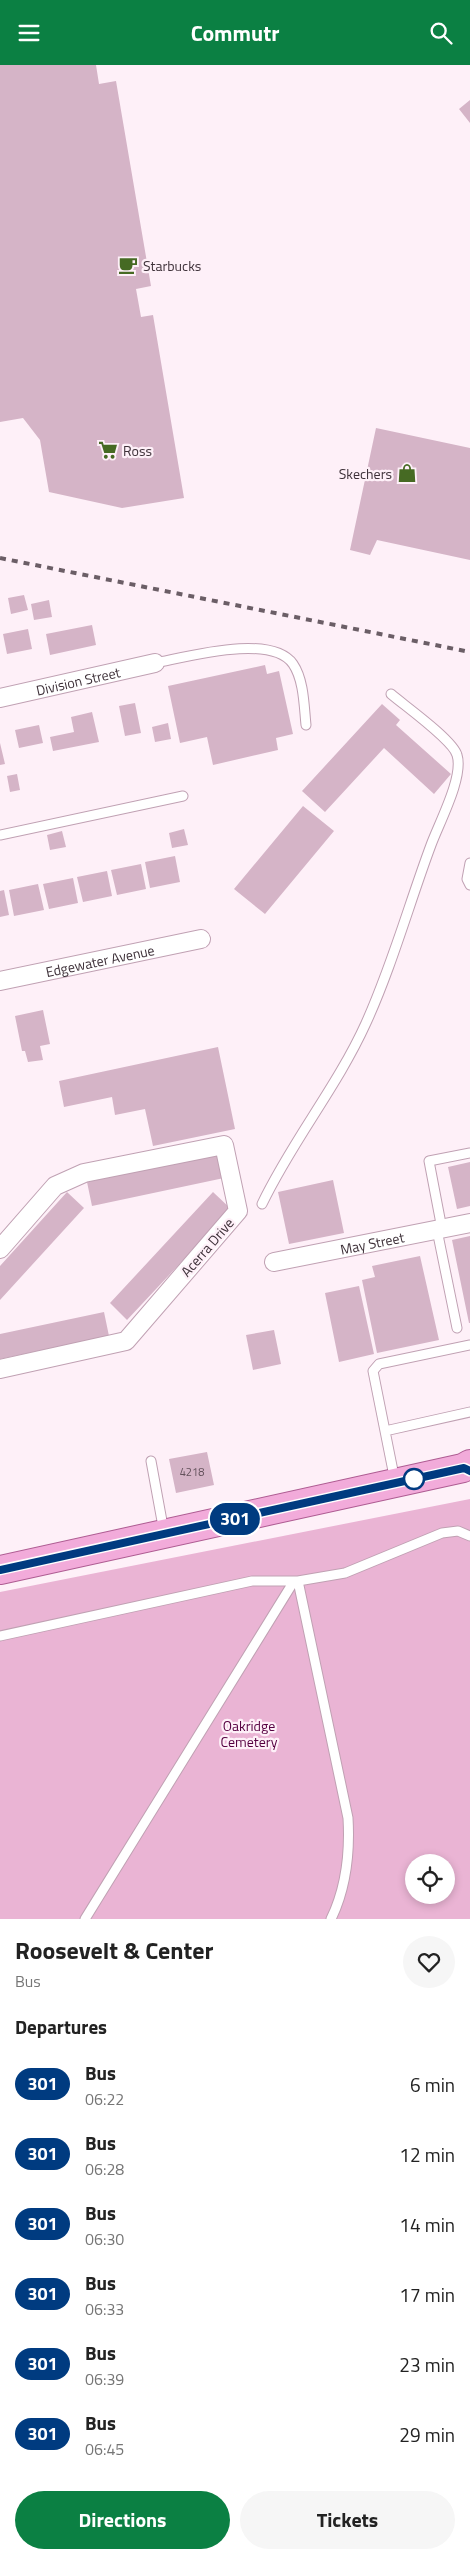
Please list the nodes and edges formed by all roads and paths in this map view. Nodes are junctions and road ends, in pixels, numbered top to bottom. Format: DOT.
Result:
graph roads {
  1 [pos="155,663"];
  2 [pos="391,694"];
  3 [pos="0,698"];
  4 [pos="306,725"];
  5 [pos="183,796"];
  6 [pos="0,835"];
  7 [pos="470,863"];
  8 [pos="470,885"];
  9 [pos="201,939"];
  10 [pos="0,981"];
  11 [pos="470,1153"];
  12 [pos="262,1204"];
  13 [pos="470,1223"];
  14 [pos="439,1229"];
  15 [pos="0,1249"];
  16 [pos="274,1262"];
  17 [pos="457,1328"];
  18 [pos="470,1345"];
  19 [pos="0,1369"];
  20 [pos="470,1412"];
  21 [pos="385,1431"];
  22 [pos="151,1461"];
  23 [pos="468,1468"];
  24 [pos="396,1483"];
  25 [pos="165,1534"];
  26 [pos="470,1536"];
  27 [pos="0,1571"];
  28 [pos="296,1581"];
  29 [pos="0,1636"];
  30 [pos="85,1919"];
  31 [pos="331,1919"];
  1 -- 3 [label="street, Division Street"];
  1 -- 4 [label="lane"];
  2 -- 12 [label="lane"];
  5 -- 6 [label="lane"];
  7 -- 8 [label="lane"];
  9 -- 10 [label="street, Edgewater Avenue"];
  11 -- 14 [label="lane"];
  13 -- 14 [label="street, May Street"];
  14 -- 16 [label="street, May Street"];
  14 -- 17 [label="lane"];
  15 -- 19 [label="street, Acerra Drive"];
  18 -- 21 [label="lane"];
  20 -- 21 [label="lane"];
  21 -- 24 [label="lane"];
  22 -- 25 [label="lane"];
  23 -- 24 [label="main road"];
  24 -- 25 [label="main road"];
  25 -- 27 [label="main road"];
  26 -- 28 [label="lane"];
  28 -- 29 [label="lane"];
  28 -- 30 [label="lane"];
  28 -- 31 [label="lane"];
}
